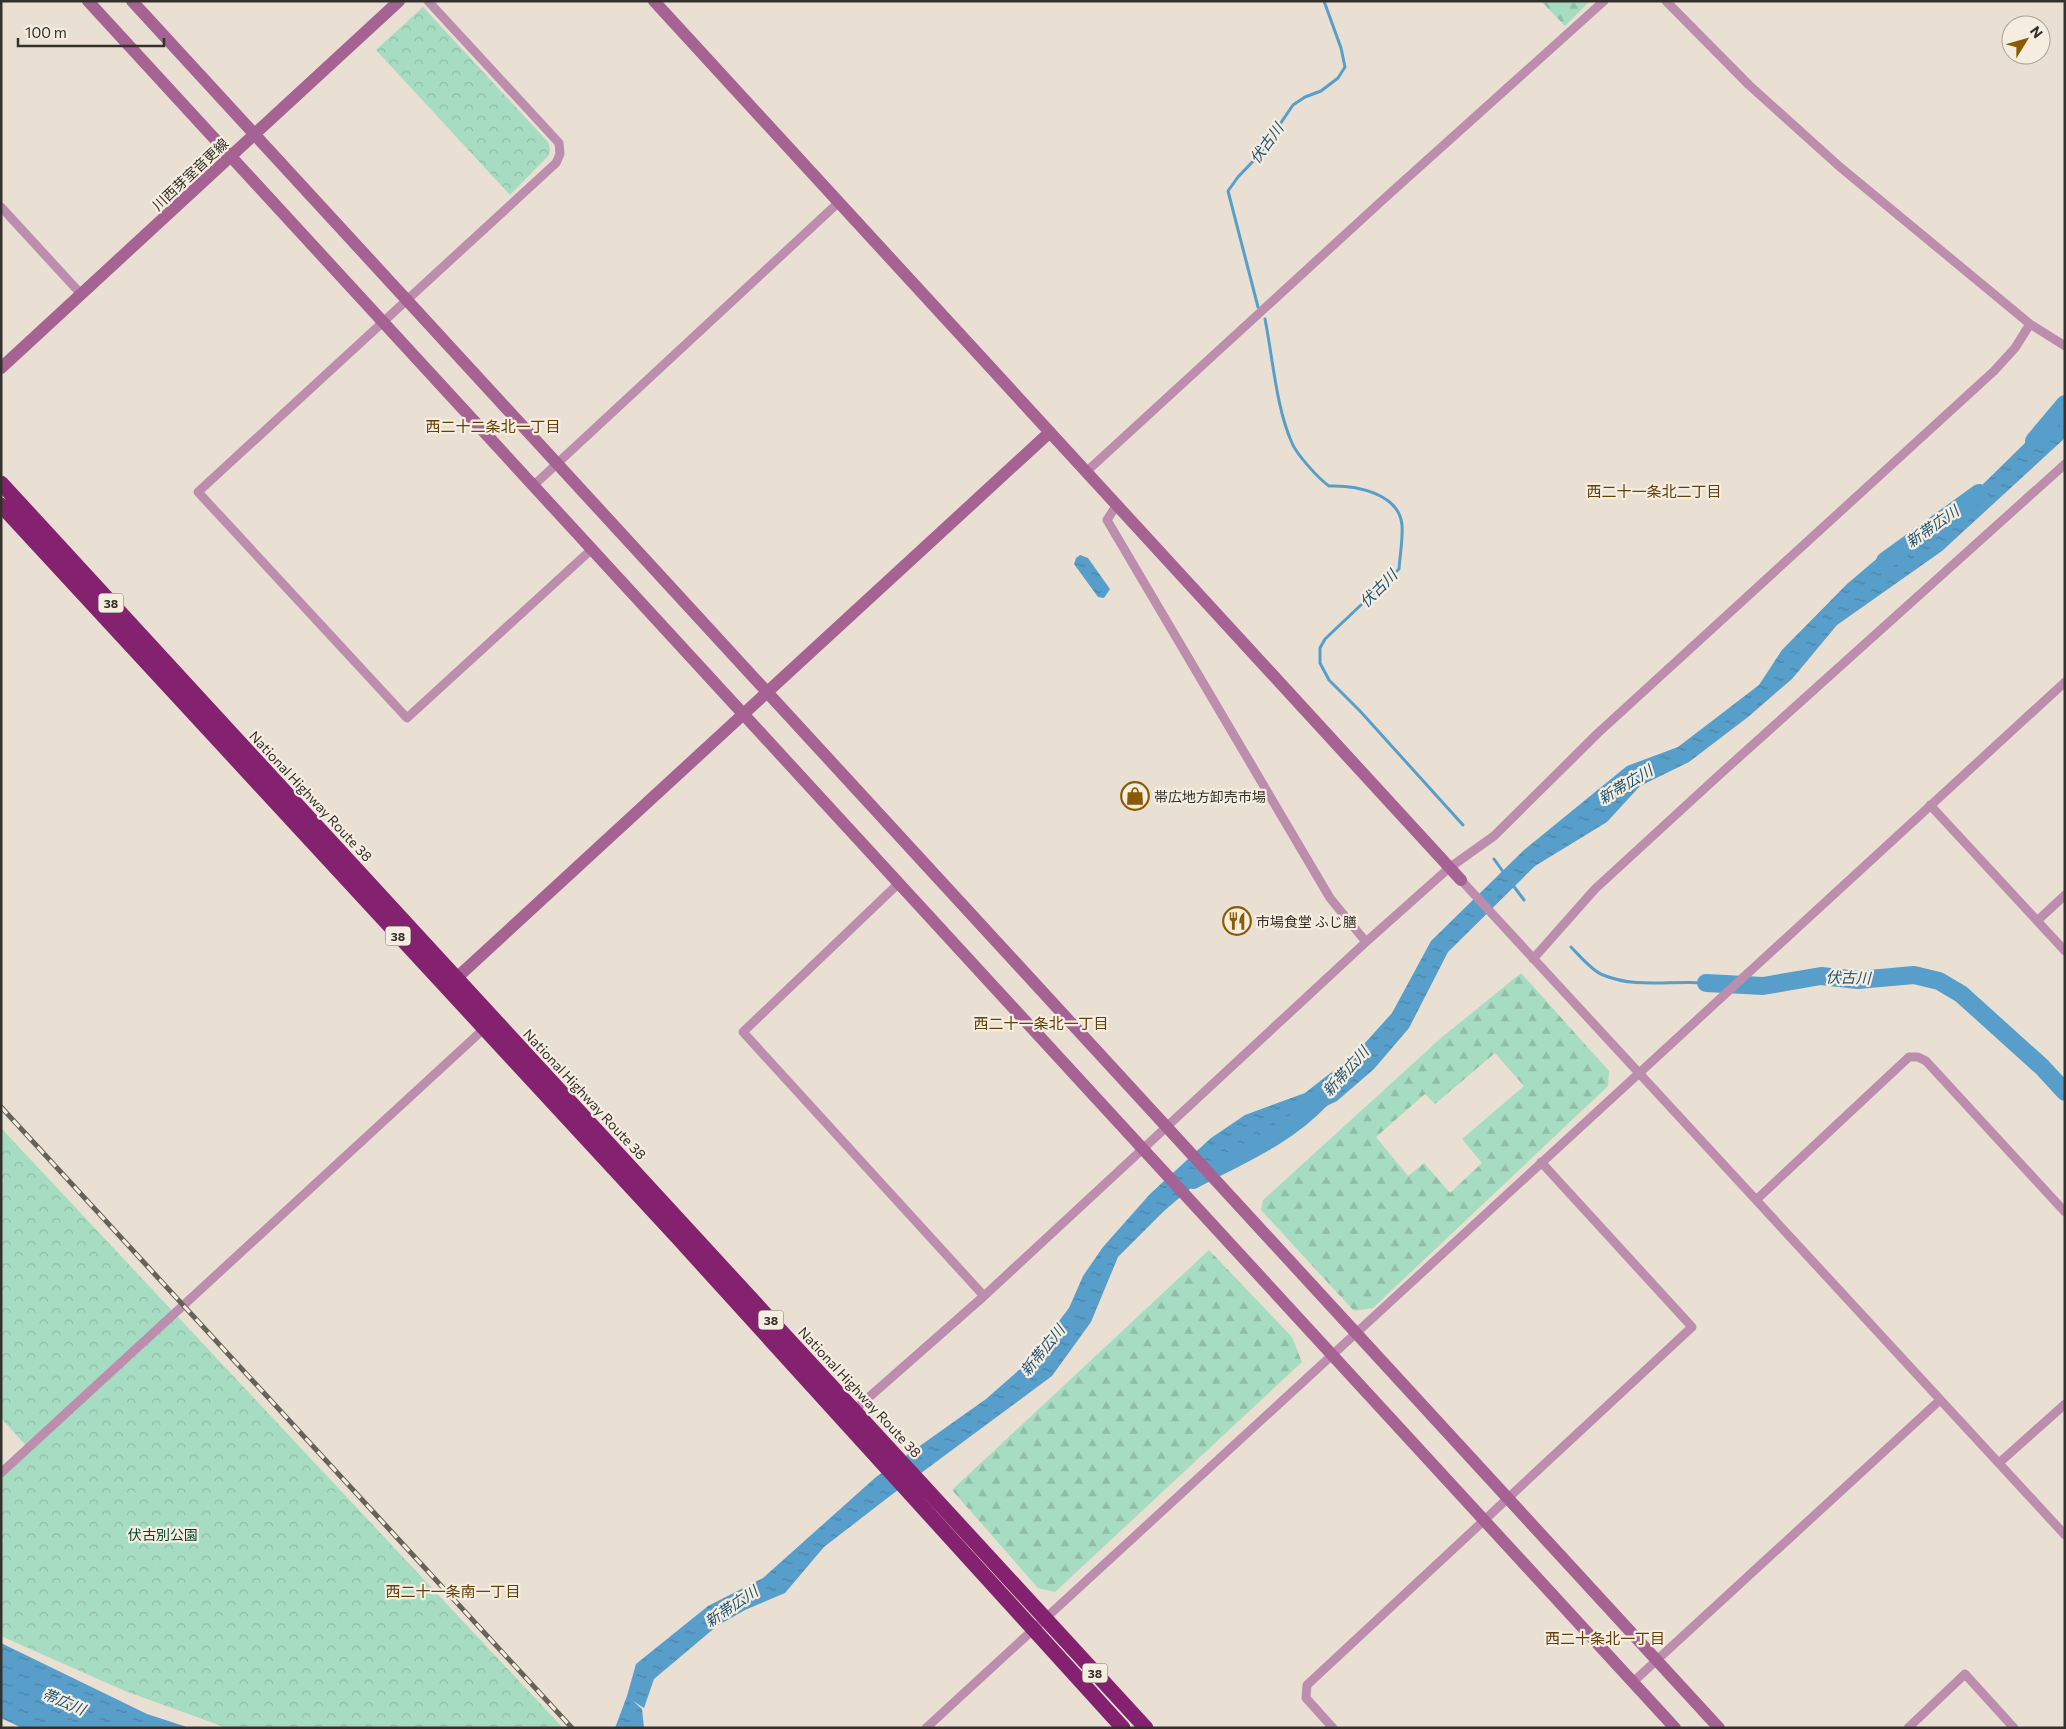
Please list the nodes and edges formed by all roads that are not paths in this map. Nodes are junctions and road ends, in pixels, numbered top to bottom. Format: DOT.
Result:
graph roads {
  1 [pos="88,1"];
  2 [pos="132,1"];
  3 [pos="399,1"];
  4 [pos="428,1"];
  5 [pos="654,1"];
  6 [pos="1604,1"];
  7 [pos="1666,1"];
  8 [pos="254,135"];
  9 [pos="231,156"];
  10 [pos="839,202"];
  11 [pos="1,207"];
  12 [pos="81,294"];
  13 [pos="407,301"];
  14 [pos="383,320"];
  15 [pos="2030,324"];
  16 [pos="2065,346"];
  17 [pos="1,368"];
  18 [pos="1050,432"];
  19 [pos="556,464"];
  20 [pos="2065,464"];
  21 [pos="1086,472"];
  22 [pos="1,483"];
  23 [pos="534,485"];
  24 [pos="1,505"];
  25 [pos="1116,506"];
  26 [pos="592,549"];
  27 [pos="2065,682"];
  28 [pos="767,692"];
  29 [pos="744,713"];
  30 [pos="1930,805"];
  31 [pos="1449,868"];
  32 [pos="1461,880"];
  33 [pos="899,883"];
  34 [pos="2065,895"];
  35 [pos="2037,920"];
  36 [pos="1366,942"];
  37 [pos="2065,951"];
  38 [pos="1533,958"];
  39 [pos="451,983"];
  40 [pos="489,1024"];
  41 [pos="1638,1073"];
  42 [pos="1166,1126"];
  43 [pos="1143,1149"];
  44 [pos="1542,1162"];
  45 [pos="1756,1200"];
  46 [pos="2065,1212"];
  47 [pos="984,1296"];
  48 [pos="1356,1333"];
  49 [pos="1332,1355"];
  50 [pos="1940,1400"];
  51 [pos="2065,1404"];
  52 [pos="849,1416"];
  53 [pos="1999,1464"];
  54 [pos="1,1473"];
  55 [pos="1508,1499"];
  56 [pos="1485,1520"];
  57 [pos="2065,1535"];
  58 [pos="1039,1624"];
  59 [pos="1657,1660"];
  60 [pos="1633,1682"];
  61 [pos="926,1728"];
  62 [pos="1123,1728"];
  63 [pos="1146,1728"];
  64 [pos="1333,1728"];
  65 [pos="1675,1728"];
  66 [pos="1719,1728"];
  67 [pos="1908,1728"];
  68 [pos="2014,1728"];
  1 -- 9 [label="street"];
  2 -- 8 [label="street"];
  3 -- 8 [label="street, 川西芽室音更線"];
  4 -- 13 [label="street"];
  5 -- 10 [label="street"];
  6 -- 21 [label="street"];
  7 -- 15 [label="street"];
  8 -- 9 [label="street, 川西芽室音更線"];
  8 -- 13 [label="street"];
  9 -- 12 [label="street, 川西芽室音更線"];
  9 -- 14 [label="street"];
  10 -- 18 [label="street"];
  10 -- 19 [label="street"];
  11 -- 12 [label="street"];
  12 -- 17 [label="street, 川西芽室音更線"];
  13 -- 14 [label="street"];
  13 -- 19 [label="street"];
  14 -- 23 [label="street"];
  14 -- 26 [label="street"];
  15 -- 16 [label="street"];
  15 -- 31 [label="street"];
  18 -- 21 [label="street"];
  18 -- 28 [label="street"];
  19 -- 23 [label="street"];
  19 -- 28 [label="street"];
  20 -- 38 [label="street"];
  21 -- 25 [label="street"];
  22 -- 39 [label="highway, National Highway Route 38 / 38"];
  23 -- 26 [label="street"];
  24 -- 39 [label="highway, National Highway Route 38 / 38"];
  25 -- 31 [label="street"];
  25 -- 36 [label="street"];
  26 -- 29 [label="street"];
  27 -- 30 [label="street"];
  28 -- 29 [label="street"];
  28 -- 42 [label="street"];
  29 -- 33 [label="street"];
  29 -- 39 [label="street"];
  30 -- 35 [label="street"];
  30 -- 41 [label="street"];
  31 -- 32 [label="street"];
  31 -- 36 [label="street"];
  32 -- 38 [label="street"];
  33 -- 43 [label="street"];
  33 -- 47 [label="street"];
  34 -- 35 [label="street"];
  35 -- 37 [label="street"];
  36 -- 42 [label="street"];
  38 -- 41 [label="street"];
  39 -- 40 [label="highway, National Highway Route 38 / 38"];
  40 -- 52 [label="highway, National Highway Route 38 / 38"];
  40 -- 54 [label="street"];
  41 -- 44 [label="street"];
  41 -- 45 [label="street"];
  42 -- 43 [label="street"];
  42 -- 48 [label="street"];
  43 -- 47 [label="street"];
  43 -- 49 [label="street"];
  44 -- 48 [label="street"];
  44 -- 55 [label="street"];
  45 -- 46 [label="street"];
  45 -- 50 [label="street"];
  47 -- 52 [label="street"];
  48 -- 49 [label="street"];
  48 -- 55 [label="street"];
  49 -- 56 [label="street"];
  49 -- 58 [label="street"];
  50 -- 53 [label="street"];
  50 -- 59 [label="street"];
  51 -- 53 [label="street"];
  52 -- 58 [label="highway, National Highway Route 38 / 38"];
  53 -- 57 [label="street"];
  55 -- 56 [label="street"];
  55 -- 59 [label="street"];
  56 -- 60 [label="street"];
  56 -- 64 [label="street"];
  58 -- 61 [label="street"];
  58 -- 62 [label="highway, National Highway Route 38 / 38"];
  58 -- 63 [label="highway, National Highway Route 38 / 38"];
  59 -- 60 [label="street"];
  59 -- 66 [label="street"];
  60 -- 65 [label="street"];
  67 -- 68 [label="street"];
}
